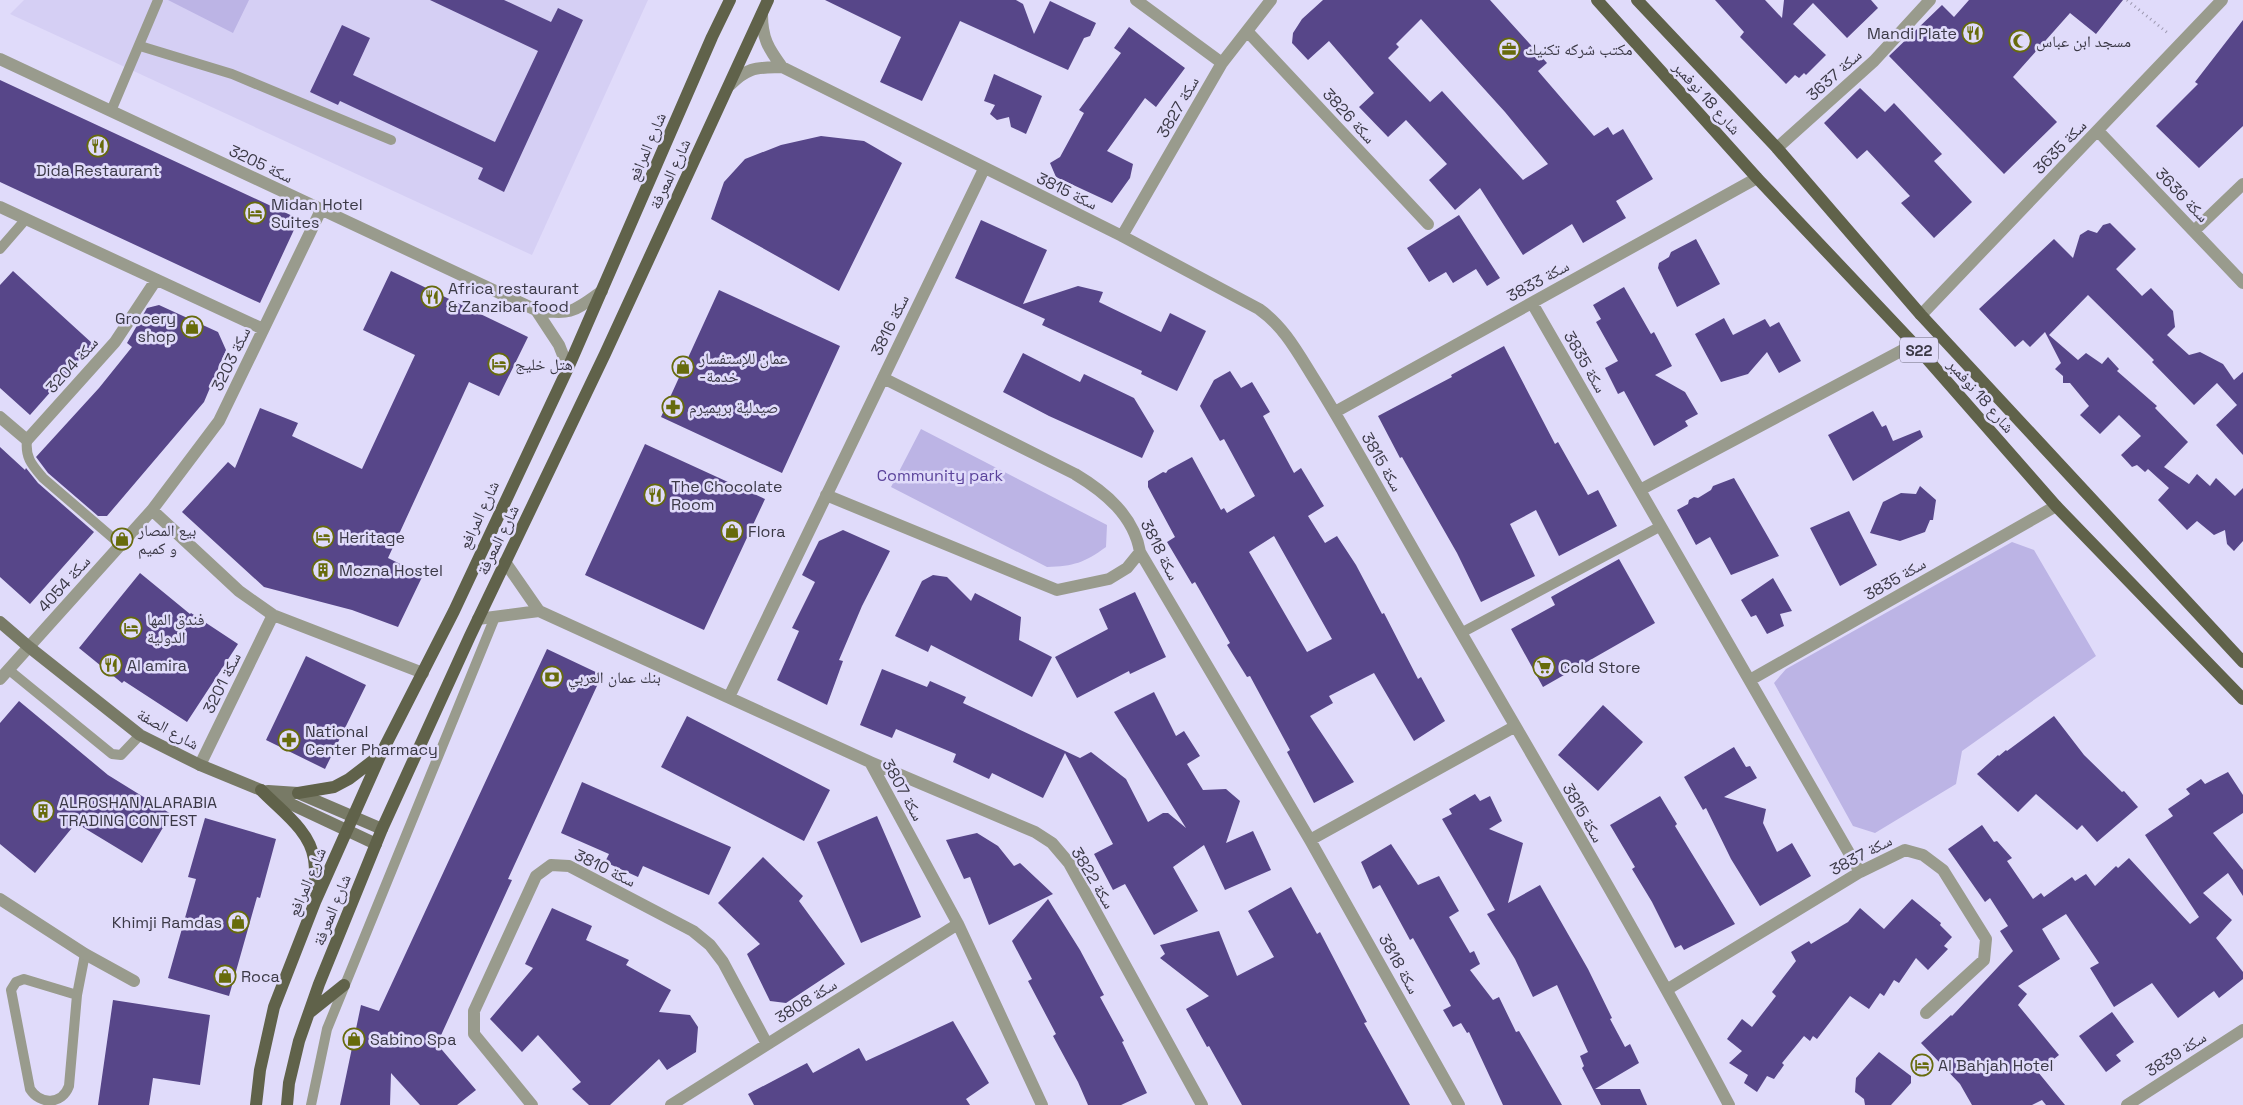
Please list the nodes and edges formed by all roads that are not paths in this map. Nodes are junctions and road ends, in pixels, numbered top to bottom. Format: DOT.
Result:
graph roads {
  1 [pos="158,0"];
  2 [pos="730,0"];
  3 [pos="768,0"];
  4 [pos="1136,0"];
  5 [pos="1271,0"];
  6 [pos="1596,0"];
  7 [pos="1637,0"];
  8 [pos="1930,0"];
  9 [pos="2222,0"];
  10 [pos="762,14"];
  11 [pos="1247,31"];
  12 [pos="140,46"];
  13 [pos="0,59"];
  14 [pos="1222,63"];
  15 [pos="782,67"];
  16 [pos="727,88"];
  17 [pos="111,111"];
  18 [pos="2098,131"];
  19 [pos="391,140"];
  20 [pos="1776,148"];
  21 [pos="984,169"];
  22 [pos="1757,178"];
  23 [pos="2243,184"];
  24 [pos="0,207"];
  25 [pos="321,210"];
  26 [pos="26,220"];
  27 [pos="1428,224"];
  28 [pos="2194,232"];
  29 [pos="1122,236"];
  30 [pos="0,249"];
  31 [pos="156,280"];
  32 [pos="2243,283"];
  33 [pos="602,291"];
  34 [pos="1532,303"];
  35 [pos="536,310"];
  36 [pos="1921,315"];
  37 [pos="264,329"];
  38 [pos="1914,344"];
  39 [pos="568,368"];
  40 [pos="883,378"];
  41 [pos="1335,412"];
  42 [pos="0,417"];
  43 [pos="26,440"];
  44 [pos="1640,490"];
  45 [pos="826,495"];
  46 [pos="2056,506"];
  47 [pos="152,510"];
  48 [pos="1661,526"];
  49 [pos="121,545"];
  50 [pos="1140,552"];
  51 [pos="505,562"];
  52 [pos="540,611"];
  53 [pos="273,615"];
  54 [pos="495,617"];
  55 [pos="478,619"];
  56 [pos="0,622"];
  57 [pos="1461,633"];
  58 [pos="29,648"];
  59 [pos="2237,650"];
  60 [pos="2243,662"];
  61 [pos="423,673"];
  62 [pos="4,675"];
  63 [pos="1750,680"];
  64 [pos="728,697"];
  65 [pos="2243,699"];
  66 [pos="1514,727"];
  67 [pos="140,735"];
  68 [pos="381,754"];
  69 [pos="870,762"];
  70 [pos="200,765"];
  71 [pos="261,790"];
  72 [pos="298,793"];
  73 [pos="354,816"];
  74 [pos="382,829"];
  75 [pos="347,831"];
  76 [pos="1310,840"];
  77 [pos="376,844"];
  78 [pos="1860,872"];
  79 [pos="0,899"];
  80 [pos="315,902"];
  81 [pos="958,924"];
  82 [pos="85,954"];
  83 [pos="134,981"];
  84 [pos="344,985"];
  85 [pos="1668,989"];
  86 [pos="77,995"];
  87 [pos="309,1013"];
  88 [pos="1926,1013"];
  89 [pos="2242,1033"];
  90 [pos="767,1044"];
  91 [pos="256,1105"];
  92 [pos="288,1105"];
  93 [pos="311,1105"];
  94 [pos="532,1105"];
  95 [pos="671,1105"];
  96 [pos="1042,1105"];
  97 [pos="1202,1105"];
  98 [pos="1460,1105"];
  99 [pos="1729,1105"];
  100 [pos="2127,1105"];
  1 -- 12 [label="lane"];
  2 -- 33 [label="main road, شارع المرافع"];
  3 -- 10 [label="main road, شارع المعرفة"];
  4 -- 14 [label="street"];
  5 -- 11 [label="street, سكة 3827"];
  6 -- 22 [label="main road, شارع 18 نوفمبر / S22"];
  7 -- 20 [label="main road, شارع 18 نوفمبر / S22"];
  8 -- 20 [label="street, سكة 3637"];
  9 -- 18 [label="street, سكة 3635"];
  10 -- 15 [label="street, سكة 3815"];
  10 -- 16 [label="main road, شارع المعرفة"];
  11 -- 14 [label="street, سكة 3827"];
  11 -- 27 [label="street, سكة 3826"];
  12 -- 17 [label="lane"];
  12 -- 19 [label="lane"];
  13 -- 17 [label="street, سكة 3205"];
  14 -- 29 [label="street, سكة 3827"];
  15 -- 16 [label="street, سكة 3815"];
  15 -- 21 [label="street, سكة 3815"];
  16 -- 51 [label="main road, شارع المعرفة"];
  17 -- 25 [label="street, سكة 3205"];
  18 -- 28 [label="street, سكة 3636"];
  18 -- 36 [label="street, سكة 3635"];
  20 -- 36 [label="main road, شارع 18 نوفمبر / S22"];
  21 -- 29 [label="street, سكة 3815"];
  21 -- 40 [label="street, سكة 3816"];
  22 -- 34 [label="street, سكة 3833"];
  22 -- 38 [label="main road, شارع 18 نوفمبر / S22"];
  23 -- 28 [label="street"];
  24 -- 26 [label="street"];
  25 -- 35 [label="street, سكة 3205"];
  25 -- 37 [label="street, سكة 3203"];
  26 -- 30 [label="lane"];
  26 -- 31 [label="street"];
  28 -- 32 [label="street, سكة 3636"];
  29 -- 41 [label="street, سكة 3815"];
  31 -- 37 [label="street"];
  31 -- 43 [label="street, سكة 3204"];
  33 -- 35 [label="street, سكة 3205"];
  33 -- 39 [label="main road, شارع المرافع"];
  34 -- 41 [label="street, سكة 3833"];
  34 -- 44 [label="street, سكة 3835"];
  35 -- 39 [label="street"];
  36 -- 59 [label="main road, شارع 18 نوفمبر / S22"];
  37 -- 47 [label="street, سكة 3203"];
  38 -- 44 [label="street"];
  38 -- 46 [label="main road, شارع 18 نوفمبر / S22"];
  39 -- 61 [label="main road, شارع المرافع"];
  40 -- 45 [label="street, سكة 3816"];
  40 -- 50 [label="street, سكة 3818"];
  41 -- 57 [label="street, سكة 3815"];
  42 -- 43 [label="street"];
  43 -- 49 [label="lane"];
  44 -- 48 [label="street, سكة 3835"];
  45 -- 50 [label="street"];
  45 -- 64 [label="street, سكة 3816"];
  46 -- 63 [label="street, سكة 3835"];
  46 -- 65 [label="main road, شارع 18 نوفمبر / S22"];
  47 -- 49 [label="street, سكة 4054"];
  47 -- 53 [label="street"];
  48 -- 57 [label="lane"];
  48 -- 63 [label="street, سكة 3835"];
  49 -- 58 [label="street, سكة 4054"];
  50 -- 76 [label="street, سكة 3818"];
  51 -- 52 [label="street, سكة 3807"];
  51 -- 55 [label="main road, شارع المعرفة"];
  52 -- 54 [label="street"];
  52 -- 64 [label="street, سكة 3807"];
  53 -- 61 [label="street"];
  53 -- 70 [label="street, سكة 3201"];
  54 -- 55 [label="street"];
  54 -- 84 [label="lane"];
  55 -- 74 [label="main road, شارع المعرفة"];
  56 -- 58 [label="street, شارع الصفة"];
  57 -- 66 [label="street, سكة 3815"];
  58 -- 62 [label="street, سكة 4054"];
  58 -- 67 [label="street, شارع الصفة"];
  59 -- 60 [label="main road, شارع 18 نوفمبر / S22"];
  61 -- 68 [label="main road, شارع المرافع"];
  62 -- 67 [label="lane"];
  63 -- 78 [label="street, سكة 3835"];
  64 -- 69 [label="street, سكة 3807"];
  66 -- 76 [label="street"];
  66 -- 85 [label="street, سكة 3815"];
  67 -- 70 [label="street, شارع الصفة"];
  68 -- 72 [label="main road"];
  68 -- 73 [label="main road, شارع المرافع"];
  69 -- 81 [label="street, سكة 3807"];
  69 -- 97 [label="street, سكة 3822"];
  70 -- 71 [label="street, شارع الصفة"];
  71 -- 72 [label="street, شارع الصفة"];
  71 -- 75 [label="street, شارع الصفة"];
  71 -- 80 [label="main road"];
  72 -- 73 [label="street, شارع الصفة"];
  73 -- 74 [label="street, شارع الصفة"];
  73 -- 75 [label="main road, شارع المرافع"];
  74 -- 77 [label="main road, شارع المعرفة"];
  75 -- 77 [label="street, شارع الصفة"];
  75 -- 80 [label="main road, شارع المرافع"];
  76 -- 98 [label="street, سكة 3818"];
  77 -- 87 [label="main road, شارع المعرفة"];
  78 -- 85 [label="street, سكة 3837"];
  78 -- 88 [label="street, سكة 3837"];
  79 -- 82 [label="street"];
  80 -- 91 [label="main road, شارع المرافع"];
  81 -- 90 [label="street, سكة 3808"];
  81 -- 96 [label="street, سكة 3807"];
  82 -- 83 [label="street"];
  82 -- 86 [label="lane"];
  84 -- 87 [label="main road"];
  84 -- 93 [label="lane"];
  85 -- 99 [label="street, سكة 3815"];
  86 -- 86 [label="lane"];
  87 -- 92 [label="main road, شارع المعرفة"];
  89 -- 100 [label="street, سكة 3839"];
  90 -- 94 [label="street, سكة 3810"];
  90 -- 95 [label="street, سكة 3808"];
}
